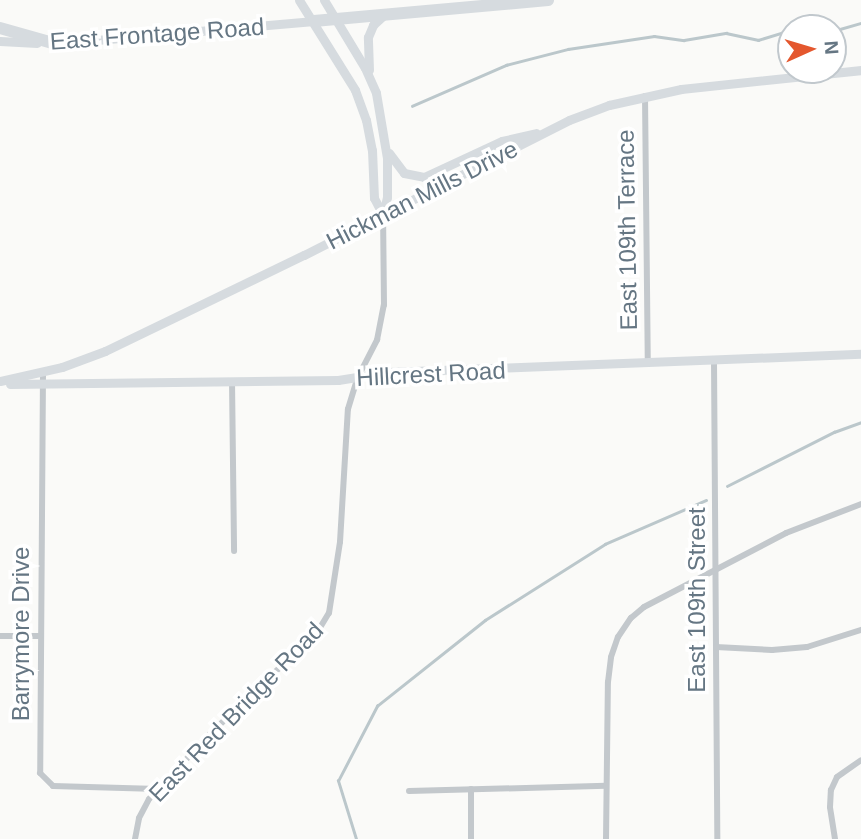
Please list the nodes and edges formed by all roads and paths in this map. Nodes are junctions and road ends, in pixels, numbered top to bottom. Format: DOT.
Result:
graph roads {
  1 [pos="299,0"];
  2 [pos="324,0"];
  3 [pos="481,0"];
  4 [pos="548,0"];
  5 [pos="464,6"];
  6 [pos="385,14"];
  7 [pos="336,19"];
  8 [pos="314,21"];
  9 [pos="0,28"];
  10 [pos="0,41"];
  11 [pos="56,44"];
  12 [pos="861,70"];
  13 [pos="370,79"];
  14 [pos="645,96"];
  15 [pos="545,132"];
  16 [pos="386,147"];
  17 [pos="383,215"];
  18 [pos="861,354"];
  19 [pos="715,361"];
  20 [pos="648,364"];
  21 [pos="43,372"];
  22 [pos="358,377"];
  23 [pos="232,381"];
  24 [pos="0,382"];
  25 [pos="43,384"];
  26 [pos="861,503"];
  27 [pos="234,551"];
  28 [pos="716,569"];
  29 [pos="861,630"];
  30 [pos="0,636"];
  31 [pos="40,636"];
  32 [pos="716,646"];
  33 [pos="861,760"];
  34 [pos="606,786"];
  35 [pos="158,789"];
  36 [pos="471,789"];
  37 [pos="409,791"];
  38 [pos="135,839"];
  39 [pos="471,839"];
  40 [pos="606,839"];
  41 [pos="718,839"];
  42 [pos="835,839"];
  1 -- 8 [label="street, East Red Bridge Road"];
  2 -- 7 [label="street, East Red Bridge Road"];
  3 -- 5 [label="highway"];
  4 -- 5 [label="highway"];
  5 -- 6 [label="highway"];
  6 -- 7 [label="highway"];
  6 -- 13 [label="street"];
  7 -- 8 [label="highway"];
  7 -- 13 [label="street, East Red Bridge Road"];
  8 -- 11 [label="street, East Frontage Road"];
  8 -- 17 [label="street, East Red Bridge Road"];
  9 -- 11 [label="highway"];
  10 -- 11 [label="street, East Frontage Road"];
  12 -- 14 [label="street, Hickman Mills Drive"];
  13 -- 16 [label="street, East Red Bridge Road"];
  14 -- 15 [label="street, Hickman Mills Drive"];
  14 -- 20 [label="street, East 109th Terrace"];
  15 -- 16 [label="street"];
  15 -- 17 [label="street, Hickman Mills Drive"];
  16 -- 17 [label="street, East Red Bridge Road"];
  17 -- 21 [label="street, Hickman Mills Drive"];
  17 -- 22 [label="street, East Red Bridge Road"];
  18 -- 19 [label="street, Hillcrest Road"];
  19 -- 20 [label="street, Hillcrest Road"];
  19 -- 28 [label="street, East 109th Street"];
  20 -- 22 [label="street, Hillcrest Road"];
  21 -- 24 [label="street, Hickman Mills Drive"];
  21 -- 25 [label="street, Barrymore Drive"];
  22 -- 23 [label="street, Hillcrest Road"];
  22 -- 35 [label="street, East Red Bridge Road"];
  23 -- 25 [label="street, Hillcrest Road"];
  23 -- 27 [label="street"];
  24 -- 25 [label="street, Hillcrest Road"];
  25 -- 31 [label="street, Barrymore Drive"];
  26 -- 28 [label="street"];
  28 -- 32 [label="street, East 109th Street"];
  28 -- 34 [label="street"];
  29 -- 32 [label="street"];
  30 -- 31 [label="street"];
  31 -- 35 [label="street, Barrymore Drive"];
  32 -- 41 [label="street, East 109th Street"];
  33 -- 42 [label="street"];
  34 -- 36 [label="street"];
  34 -- 40 [label="street"];
  35 -- 38 [label="street, East Red Bridge Road"];
  36 -- 37 [label="street"];
  36 -- 39 [label="street"];
}
